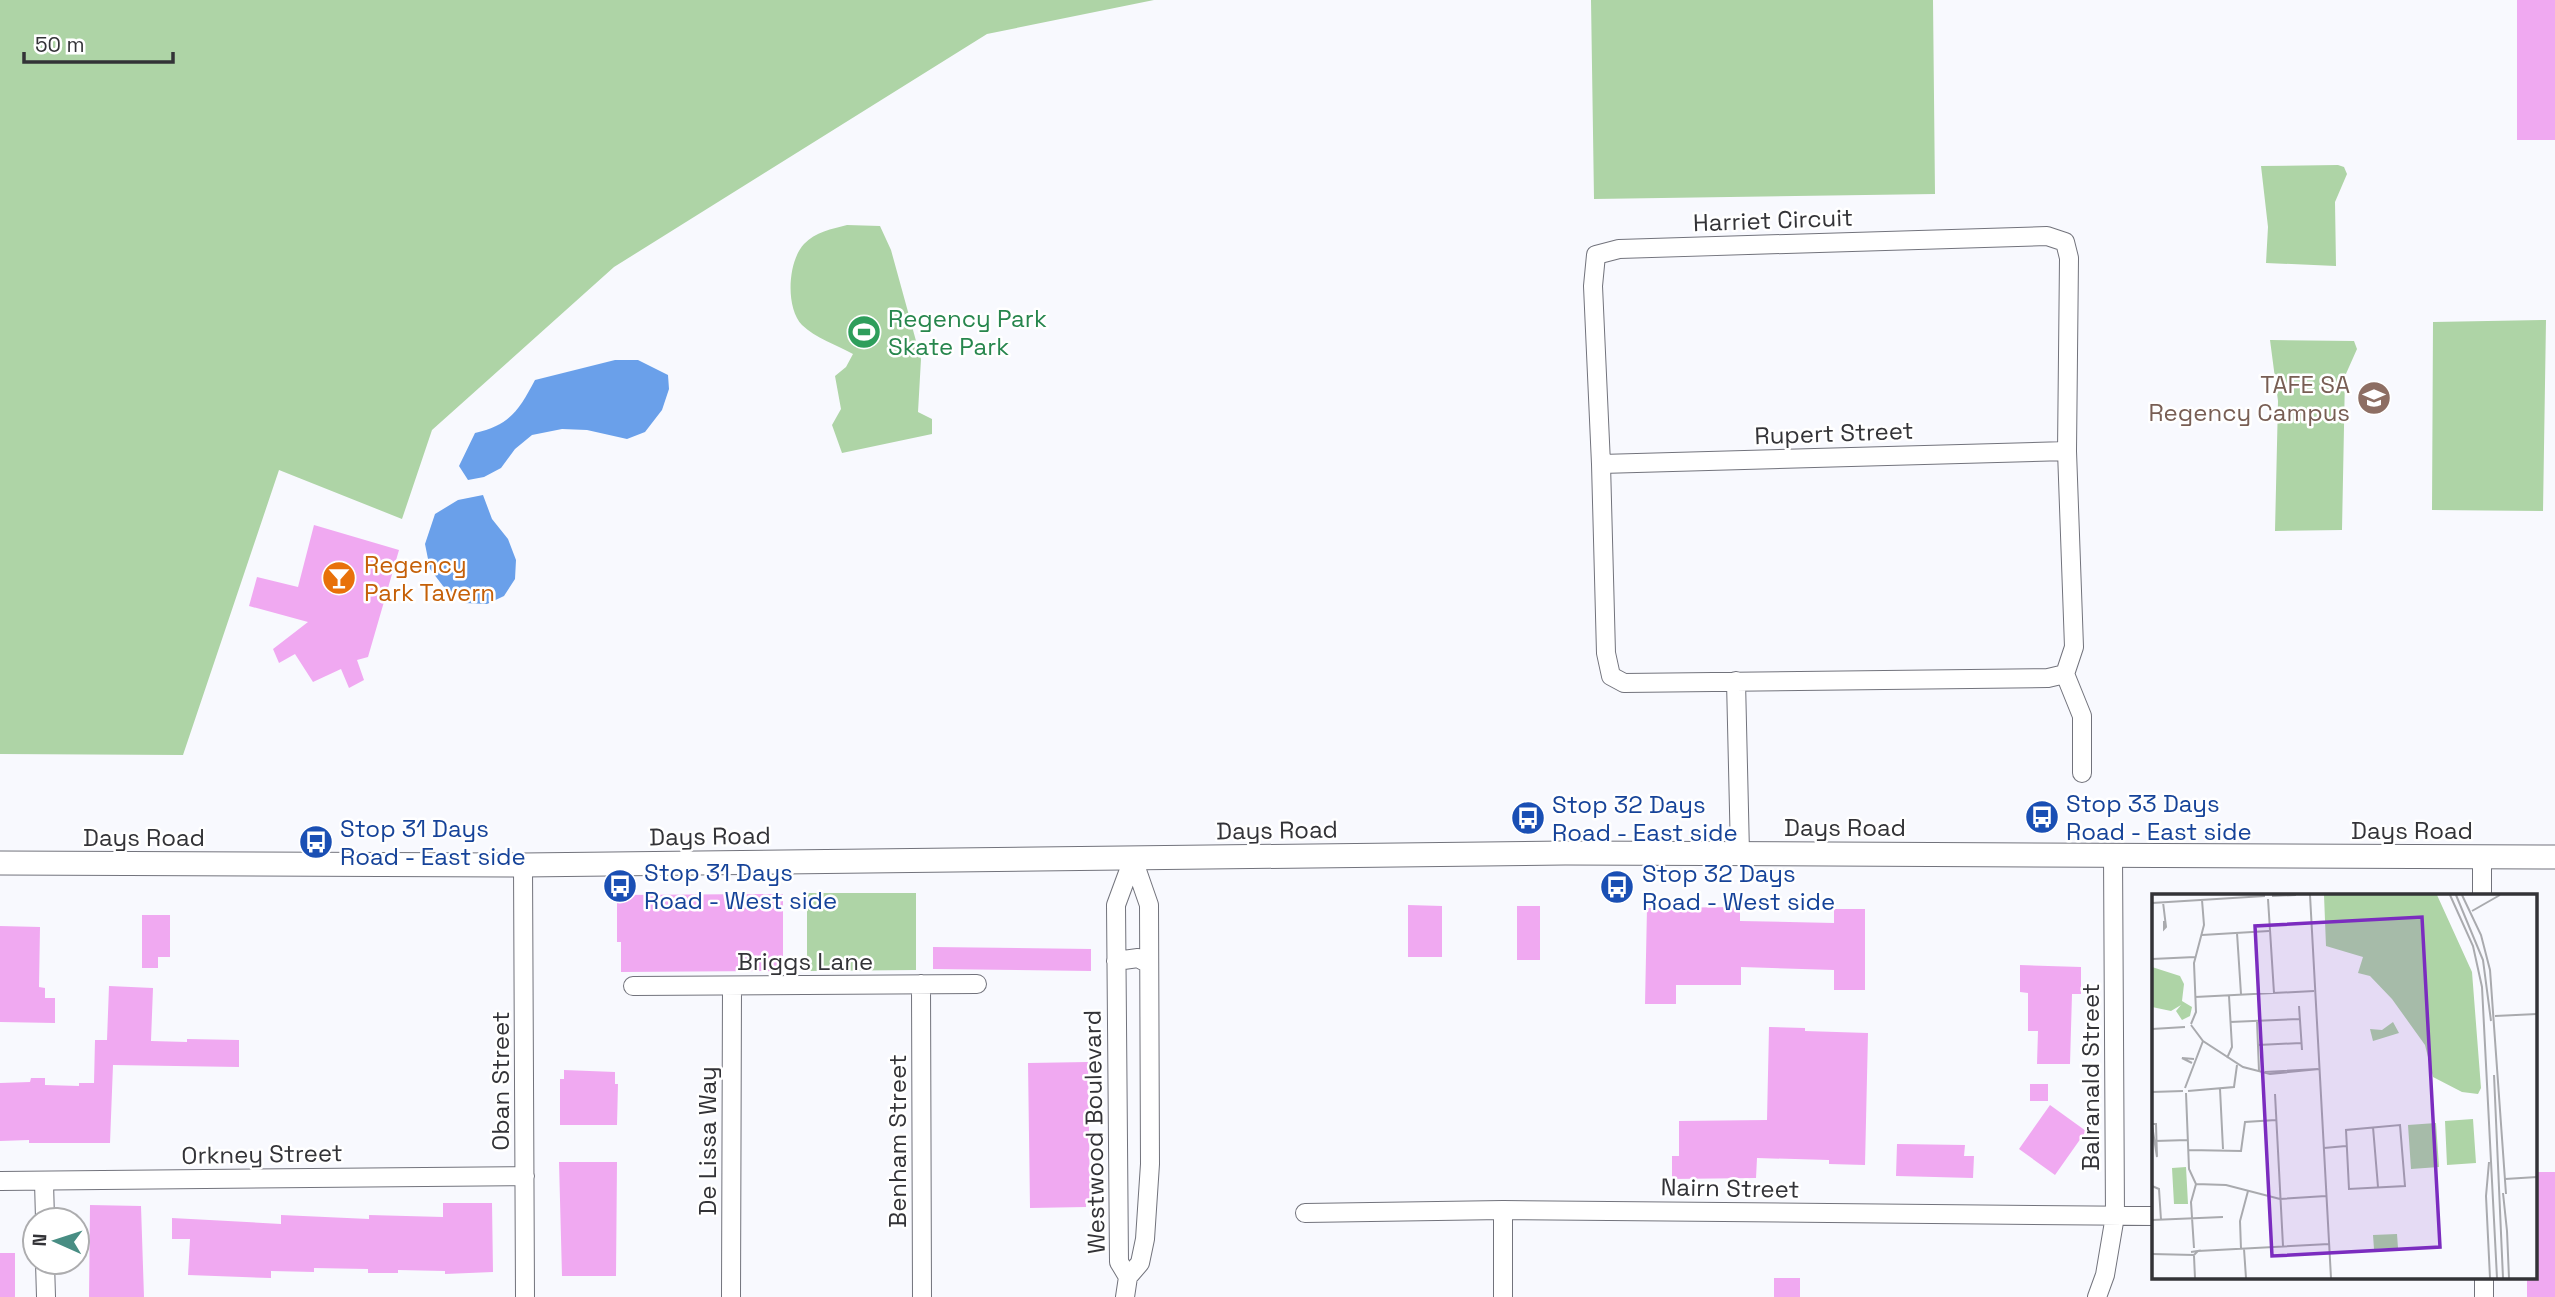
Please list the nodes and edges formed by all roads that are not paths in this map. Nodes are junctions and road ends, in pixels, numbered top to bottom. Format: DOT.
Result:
graph roads {
  1 [pos="2067,451"];
  2 [pos="1601,464"];
  3 [pos="2065,674"];
  4 [pos="1736,681"];
  5 [pos="2082,773"];
  6 [pos="1740,853"];
  7 [pos="2113,854"];
  8 [pos="2482,857"];
  9 [pos="2555,857"];
  10 [pos="1133,859"];
  11 [pos="0,863"];
  12 [pos="523,865"];
  13 [pos="2482,894"];
  14 [pos="1116,961"];
  15 [pos="1149,964"];
  16 [pos="921,984"];
  17 [pos="977,984"];
  18 [pos="633,986"];
  19 [pos="732,986"];
  20 [pos="525,1176"];
  21 [pos="0,1181"];
  22 [pos="44,1181"];
  23 [pos="45,1206"];
  24 [pos="1503,1210"];
  25 [pos="1305,1213"];
  26 [pos="2115,1216"];
  27 [pos="2152,1216"];
  28 [pos="45,1276"];
  29 [pos="1128,1277"];
  30 [pos="46,1297"];
  31 [pos="525,1297"];
  32 [pos="731,1297"];
  33 [pos="922,1297"];
  34 [pos="1125,1297"];
  35 [pos="1503,1297"];
  36 [pos="2097,1297"];
  1 -- 2 [label="street, Rupert Street"];
  1 -- 2 [label="street, Harriet Circuit"];
  1 -- 3 [label="street, Harriet Circuit"];
  2 -- 4 [label="street, Harriet Circuit"];
  3 -- 4 [label="street, Harriet Circuit"];
  3 -- 5 [label="street"];
  4 -- 6 [label="street"];
  6 -- 7 [label="street, Days Road"];
  6 -- 10 [label="street, Days Road"];
  7 -- 8 [label="street, Days Road"];
  7 -- 26 [label="street, Balranald Street"];
  8 -- 9 [label="street, Days Road"];
  8 -- 13 [label="street"];
  10 -- 12 [label="street, Days Road"];
  10 -- 14 [label="street, Westwood Boulevard"];
  10 -- 15 [label="street, Westwood Boulevard"];
  11 -- 12 [label="street, Days Road"];
  12 -- 20 [label="street, Oban Street"];
  14 -- 15 [label="street"];
  14 -- 29 [label="street, Westwood Boulevard"];
  15 -- 29 [label="street, Westwood Boulevard"];
  16 -- 17 [label="street, Briggs Lane"];
  16 -- 19 [label="street, Briggs Lane"];
  16 -- 33 [label="street, Benham Street"];
  18 -- 19 [label="street, Briggs Lane"];
  19 -- 32 [label="street, De Lissa Way"];
  20 -- 22 [label="street, Orkney Street"];
  20 -- 31 [label="street, Oban Street"];
  21 -- 22 [label="street, Orkney Street"];
  22 -- 23 [label="street"];
  24 -- 25 [label="street, Nairn Street"];
  24 -- 26 [label="street, Nairn Street"];
  24 -- 35 [label="street"];
  26 -- 27 [label="street, Nairn Street"];
  26 -- 36 [label="street, Balranald Street"];
  28 -- 30 [label="street"];
  29 -- 34 [label="street"];
}
